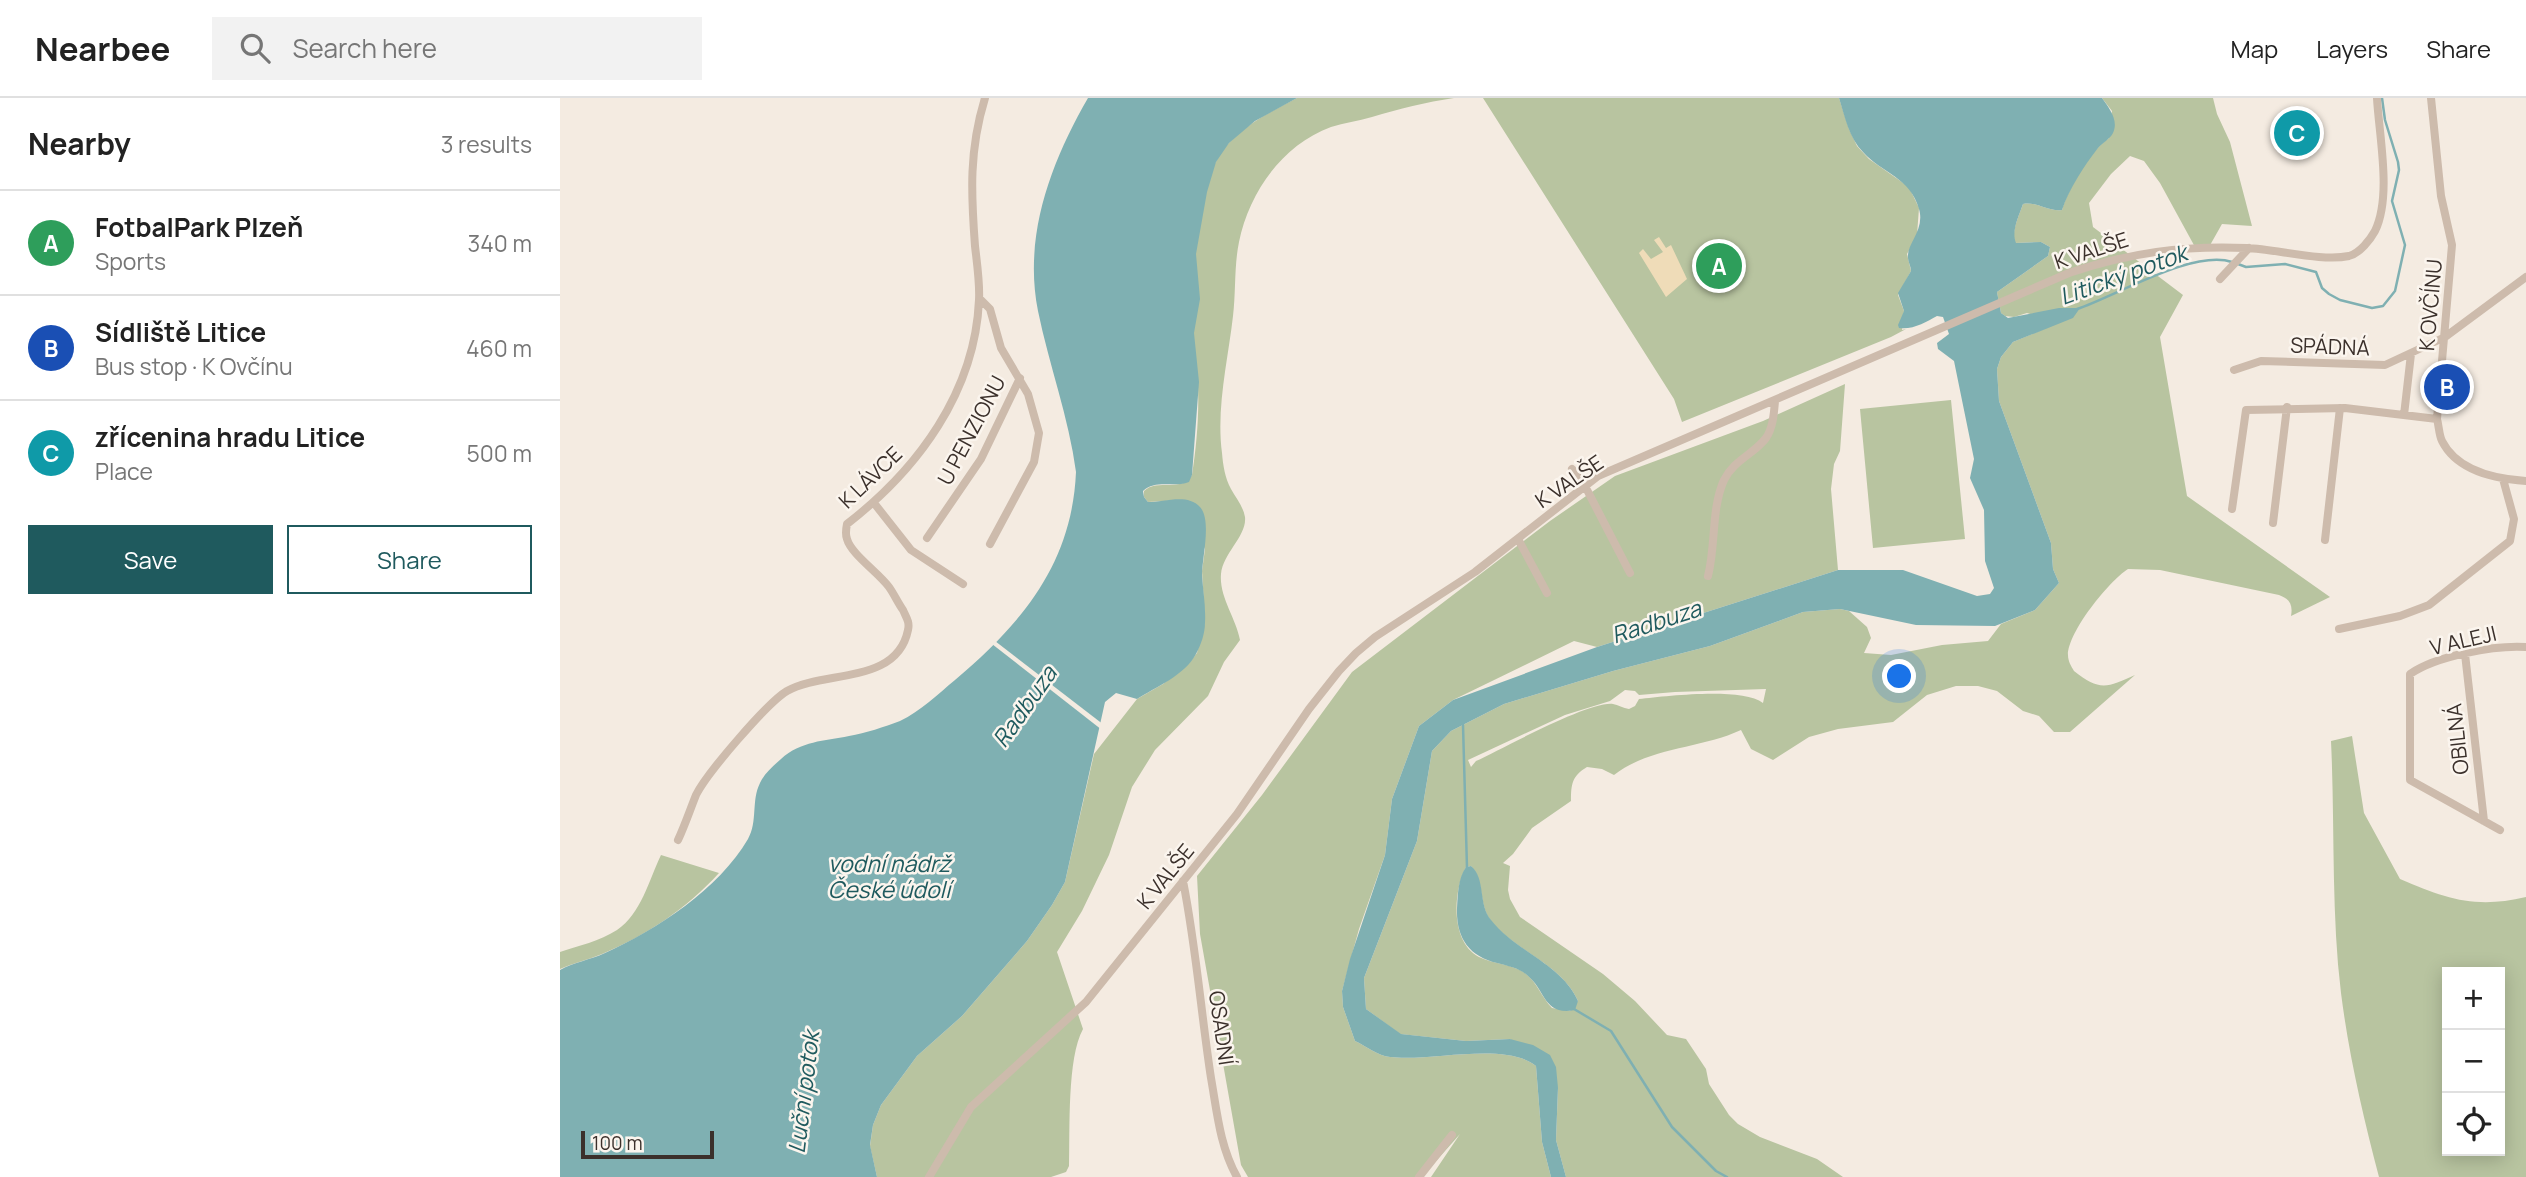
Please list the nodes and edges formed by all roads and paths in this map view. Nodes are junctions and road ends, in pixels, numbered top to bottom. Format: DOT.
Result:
graph roads {
  1 [pos="985,98"];
  2 [pos="2377,98"];
  3 [pos="2431,98"];
  4 [pos="2249,248"];
  5 [pos="2526,277"];
  6 [pos="2220,279"];
  7 [pos="980,299"];
  8 [pos="2445,337"];
  9 [pos="2411,354"];
  10 [pos="2234,370"];
  11 [pos="1020,378"];
  12 [pos="1775,401"];
  13 [pos="2287,407"];
  14 [pos="2340,408"];
  15 [pos="2404,415"];
  16 [pos="2437,419"];
  17 [pos="1572,469"];
  18 [pos="2503,479"];
  19 [pos="2526,481"];
  20 [pos="1585,486"];
  21 [pos="874,503"];
  22 [pos="2232,509"];
  23 [pos="2273,523"];
  24 [pos="927,538"];
  25 [pos="1518,538"];
  26 [pos="2325,540"];
  27 [pos="990,544"];
  28 [pos="1630,573"];
  29 [pos="1708,576"];
  30 [pos="963,584"];
  31 [pos="1547,593"];
  32 [pos="2339,629"];
  33 [pos="2526,647"];
  34 [pos="2465,654"];
  35 [pos="2484,821"];
  36 [pos="2500,830"];
  37 [pos="678,840"];
  38 [pos="1183,881"];
  39 [pos="1452,1135"];
  40 [pos="929,1177"];
  41 [pos="1237,1177"];
  42 [pos="1419,1177"];
  1 -- 7 [label="street, K LÁVCE"];
  2 -- 4 [label="street, K VALŠE"];
  3 -- 8 [label="street, K OVČÍNU"];
  4 -- 6 [label="street"];
  4 -- 12 [label="street, K VALŠE"];
  5 -- 8 [label="street, SPÁDNÁ"];
  7 -- 11 [label="street, U PENZIONU"];
  7 -- 21 [label="street, K LÁVCE"];
  8 -- 9 [label="street, SPÁDNÁ"];
  8 -- 16 [label="street, K OVČÍNU"];
  9 -- 10 [label="street, SPÁDNÁ"];
  9 -- 15 [label="street"];
  11 -- 24 [label="street, U PENZIONU"];
  11 -- 27 [label="street"];
  12 -- 20 [label="street, K VALŠE"];
  12 -- 29 [label="street"];
  13 -- 14 [label="street"];
  13 -- 22 [label="street"];
  13 -- 23 [label="street"];
  14 -- 15 [label="street"];
  14 -- 26 [label="street"];
  15 -- 16 [label="street"];
  16 -- 18 [label="street, K OVČÍNU"];
  17 -- 20 [label="street"];
  18 -- 19 [label="street, K OVČÍNU"];
  18 -- 32 [label="street"];
  20 -- 25 [label="street, K VALŠE"];
  20 -- 28 [label="street"];
  21 -- 30 [label="street"];
  21 -- 37 [label="street, K LÁVCE"];
  25 -- 31 [label="street"];
  25 -- 38 [label="street, K VALŠE"];
  33 -- 34 [label="street, V ALEJI"];
  34 -- 35 [label="street, OBILNÁ"];
  34 -- 35 [label="street, V ALEJI"];
  35 -- 36 [label="street"];
  38 -- 40 [label="street, K VALŠE"];
  38 -- 41 [label="street, OSADNÍ"];
  39 -- 42 [label="street"];
}
